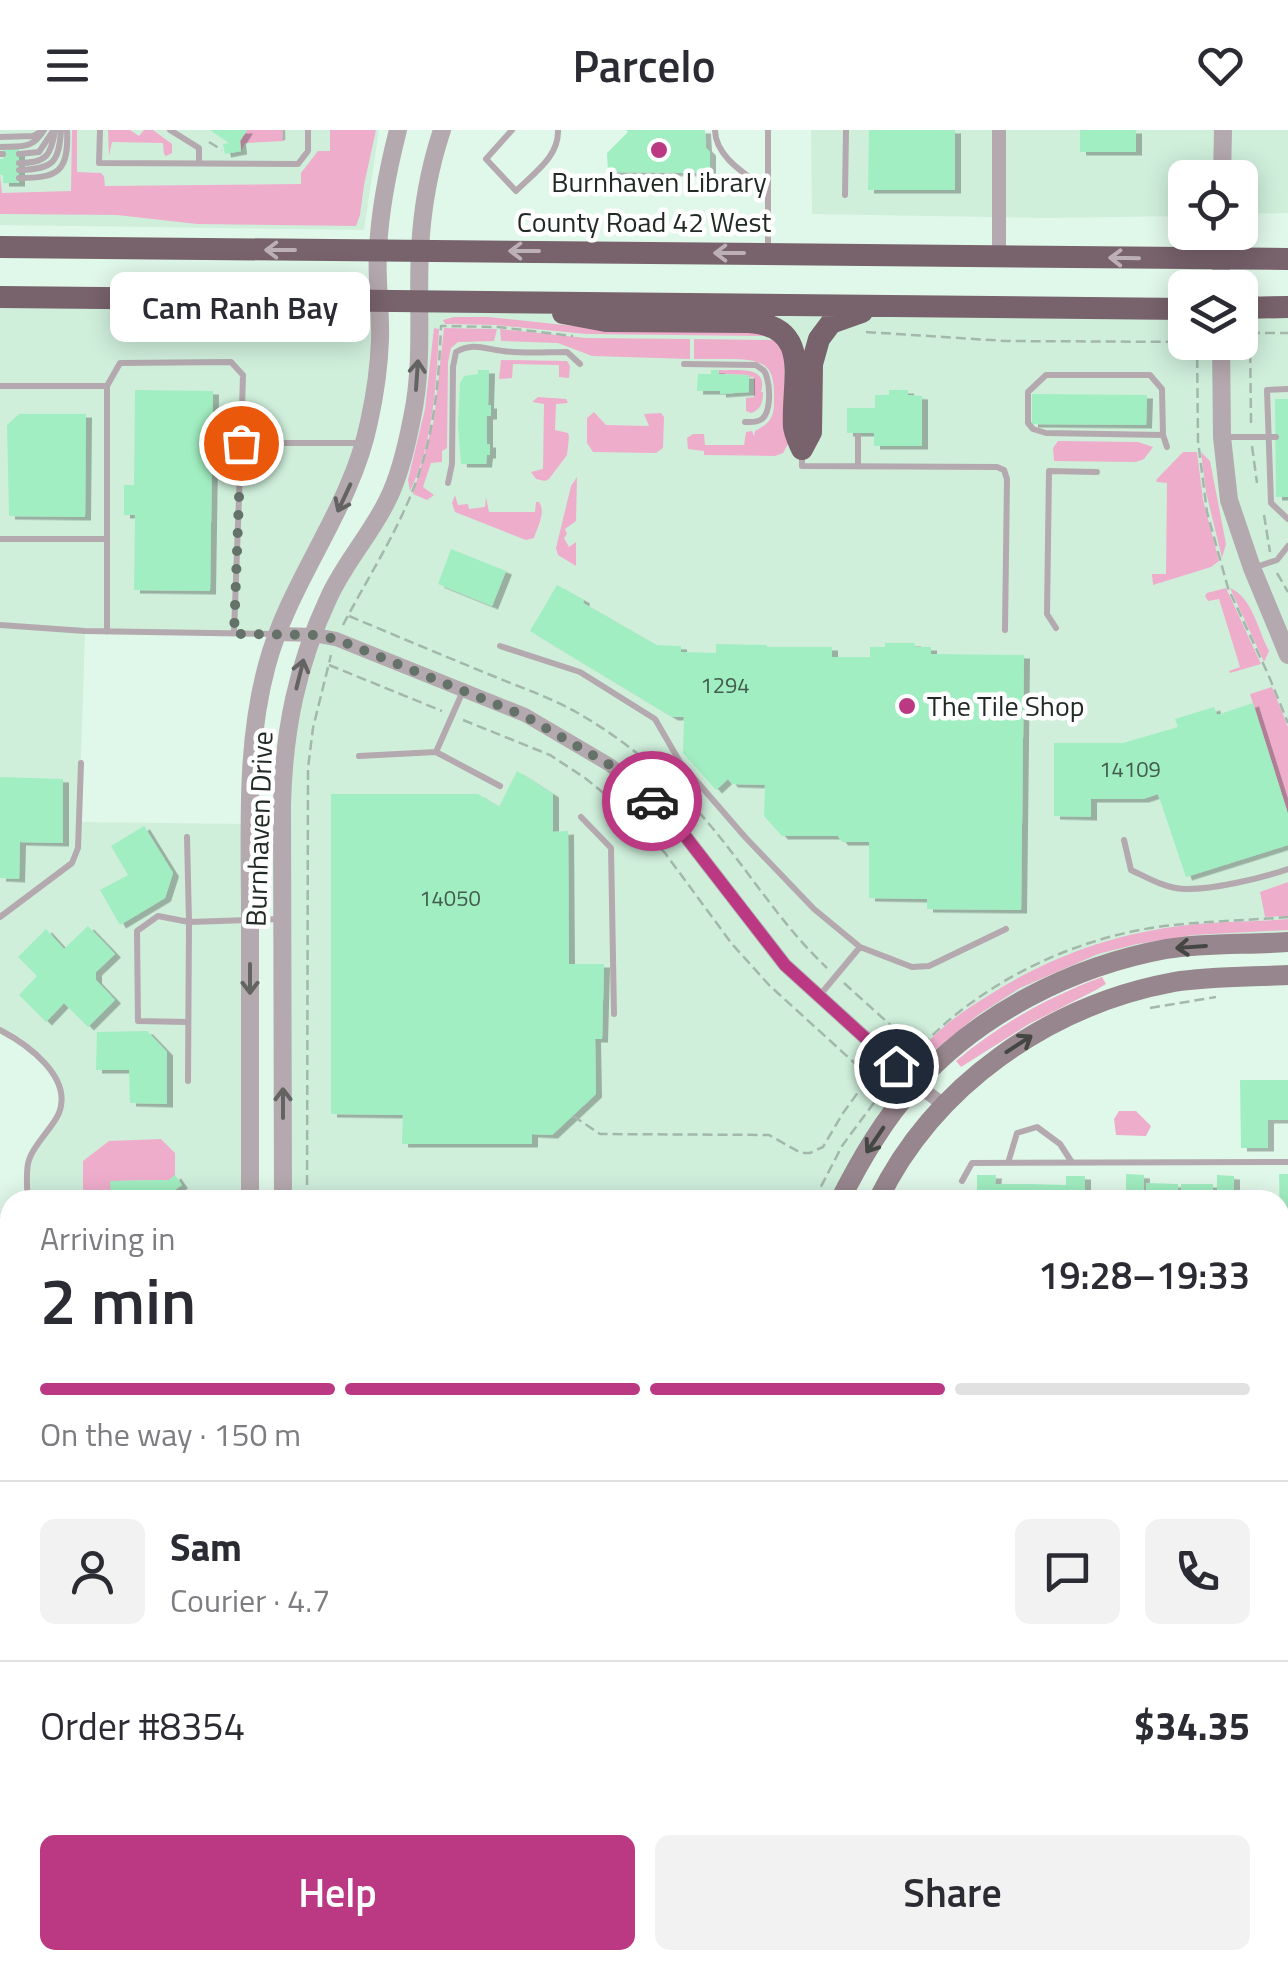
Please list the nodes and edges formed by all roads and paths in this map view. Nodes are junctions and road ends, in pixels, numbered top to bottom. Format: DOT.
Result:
graph roads {
  1 [pos="43,130"];
  2 [pos="59,130"];
  3 [pos="100,130"];
  4 [pos="170,130"];
  5 [pos="284,130"];
  6 [pos="308,130"];
  7 [pos="398,130"];
  8 [pos="442,130"];
  9 [pos="512,130"];
  10 [pos="558,130"];
  11 [pos="715,130"];
  12 [pos="768,130"];
  13 [pos="846,130"];
  14 [pos="999,130"];
  15 [pos="1223,130"];
  16 [pos="0,138"];
  17 [pos="284,141"];
  18 [pos="1,152"];
  19 [pos="1222,160"];
  20 [pos="199,163"];
  21 [pos="768,190"];
  22 [pos="845,195"];
  23 [pos="0,247"];
  24 [pos="378,250"];
  25 [pos="1221,250"];
  26 [pos="420,251"];
  27 [pos="768,253"];
  28 [pos="999,256"];
  29 [pos="1288,259"];
  30 [pos="1221,260"];
  31 [pos="1221,270"];
  32 [pos="0,297"];
  33 [pos="379,300"];
  34 [pos="419,301"];
  35 [pos="500,301"];
  36 [pos="880,306"];
  37 [pos="1288,307"];
  38 [pos="1258,308"];
  39 [pos="1168,309"];
  40 [pos="442,326"];
  41 [pos="1222,360"];
  42 [pos="580,364"];
  43 [pos="684,364"];
  44 [pos="0,386"];
  45 [pos="107,386"];
  46 [pos="1288,390"];
  47 [pos="745,422"];
  48 [pos="1163,435"];
  49 [pos="858,436"];
  50 [pos="1222,437"];
  51 [pos="1272,437"];
  52 [pos="241,443"];
  53 [pos="364,444"];
  54 [pos="1167,447"];
  55 [pos="802,449"];
  56 [pos="858,466"];
  57 [pos="1097,472"];
  58 [pos="448,484"];
  59 [pos="1288,519"];
  60 [pos="0,539"];
  61 [pos="107,539"];
  62 [pos="1288,546"];
  63 [pos="1252,568"];
  64 [pos="0,625"];
  65 [pos="1056,628"];
  66 [pos="1004,630"];
  67 [pos="107,632"];
  68 [pos="234,634"];
  69 [pos="278,634"];
  70 [pos="314,635"];
  71 [pos="336,639"];
  72 [pos="500,646"];
  73 [pos="1288,655"];
  74 [pos="328,665"];
  75 [pos="464,690"];
  76 [pos="452,716"];
  77 [pos="436,752"];
  78 [pos="359,756"];
  79 [pos="80,763"];
  80 [pos="500,786"];
  81 [pos="581,817"];
  82 [pos="186,837"];
  83 [pos="1124,840"];
  84 [pos="1288,869"];
  85 [pos="0,916"];
  86 [pos="283,919"];
  87 [pos="250,920"];
  88 [pos="189,922"];
  89 [pos="1006,929"];
  90 [pos="1288,942"];
  91 [pos="860,947"];
  92 [pos="1288,975"];
  93 [pos="819,996"];
  94 [pos="1220,997"];
  95 [pos="1150,1008"];
  96 [pos="614,1014"];
  97 [pos="187,1022"];
  98 [pos="0,1030"];
  99 [pos="188,1081"];
  100 [pos="877,1084"];
  101 [pos="916,1084"];
  102 [pos="883,1089"];
  103 [pos="944,1106"];
  104 [pos="573,1116"];
  105 [pos="1071,1162"];
  106 [pos="1288,1162"];
  107 [pos="1008,1163"];
  108 [pos="962,1181"];
  109 [pos="28,1190"];
  110 [pos="250,1190"];
  111 [pos="283,1190"];
  112 [pos="307,1190"];
  113 [pos="846,1190"];
  114 [pos="884,1190"];
  1 -- 16 [label="lane"];
  1 -- 18 [label="lane"];
  2 -- 2 [label="lane"];
  3 -- 20 [label="lane"];
  4 -- 20 [label="lane"];
  5 -- 17 [label="path"];
  6 -- 20 [label="lane"];
  7 -- 24 [label="street, Burnhaven Drive"];
  8 -- 26 [label="street, Burnhaven Drive"];
  9 -- 10 [label="lane"];
  11 -- 21 [label="lane"];
  12 -- 21 [label="lane"];
  13 -- 22 [label="lane"];
  14 -- 28 [label="street"];
  15 -- 19 [label="street"];
  21 -- 27 [label="lane"];
  24 -- 23 [label="highway, County Road 42 West, one-way"];
  24 -- 26 [label="highway, County Road 42 West"];
  24 -- 33 [label="street, Burnhaven Drive"];
  25 -- 30 [label="street"];
  27 -- 26 [label="highway, County Road 42 West, one-way"];
  26 -- 34 [label="street, Burnhaven Drive"];
  27 -- 28 [label="highway, County Road 42 West"];
  30 -- 28 [label="highway, County Road 42 West, one-way"];
  29 -- 30 [label="highway, County Road 42 West"];
  30 -- 31 [label="street"];
  32 -- 33 [label="highway"];
  33 -- 34 [label="highway"];
  33 -- 53 [label="street, Burnhaven Drive"];
  34 -- 35 [label="highway"];
  70 -- 34 [label="street, Burnhaven Drive, one-way"];
  35 -- 36 [label="highway"];
  35 -- 55 [label="highway"];
  36 -- 39 [label="highway"];
  36 -- 55 [label="highway"];
  37 -- 38 [label="highway"];
  40 -- 71 [label="path"];
  41 -- 50 [label="street"];
  42 -- 58 [label="lane"];
  43 -- 47 [label="lane"];
  44 -- 45 [label="lane"];
  45 -- 52 [label="lane"];
  45 -- 61 [label="lane"];
  46 -- 51 [label="lane"];
  48 -- 48 [label="lane"];
  48 -- 54 [label="lane"];
  49 -- 56 [label="lane"];
  50 -- 51 [label="lane"];
  50 -- 63 [label="street"];
  51 -- 59 [label="lane"];
  52 -- 53 [label="lane"];
  52 -- 68 [label="lane"];
  53 -- 69 [label="street, Burnhaven Drive, one-way"];
  55 -- 56 [label="lane"];
  56 -- 66 [label="lane"];
  57 -- 65 [label="lane"];
  60 -- 61 [label="lane"];
  61 -- 67 [label="lane"];
  62 -- 63 [label="lane"];
  63 -- 73 [label="street"];
  64 -- 67 [label="lane"];
  67 -- 68 [label="lane"];
  68 -- 69 [label="lane"];
  69 -- 70 [label="street"];
  69 -- 87 [label="street, Burnhaven Drive"];
  70 -- 71 [label="street"];
  86 -- 70 [label="street, Burnhaven Drive, one-way"];
  71 -- 74 [label="path"];
  71 -- 75 [label="street"];
  72 -- 91 [label="lane"];
  74 -- 76 [label="path"];
  74 -- 112 [label="path"];
  75 -- 76 [label="lane"];
  75 -- 93 [label="street"];
  76 -- 77 [label="lane"];
  76 -- 100 [label="path"];
  77 -- 78 [label="lane"];
  77 -- 80 [label="lane"];
  79 -- 85 [label="lane"];
  81 -- 96 [label="lane"];
  82 -- 88 [label="lane"];
  83 -- 84 [label="lane"];
  86 -- 87 [label="lane"];
  111 -- 86 [label="street, Burnhaven Drive, one-way"];
  87 -- 88 [label="lane"];
  87 -- 110 [label="street, Burnhaven Drive, one-way"];
  88 -- 97 [label="lane"];
  88 -- 97 [label="lane"];
  89 -- 91 [label="lane"];
  90 -- 101 [label="main road, one-way"];
  91 -- 93 [label="lane"];
  103 -- 92 [label="main road, one-way"];
  93 -- 101 [label="street"];
  94 -- 95 [label="path"];
  97 -- 99 [label="lane"];
  98 -- 109 [label="lane"];
  100 -- 102 [label="path"];
  100 -- 104 [label="path"];
  101 -- 103 [label="street"];
  101 -- 113 [label="main road, one-way"];
  103 -- 114 [label="main road"];
  105 -- 106 [label="lane"];
  105 -- 107 [label="lane"];
  105 -- 107 [label="lane"];
  107 -- 108 [label="lane"];
}
